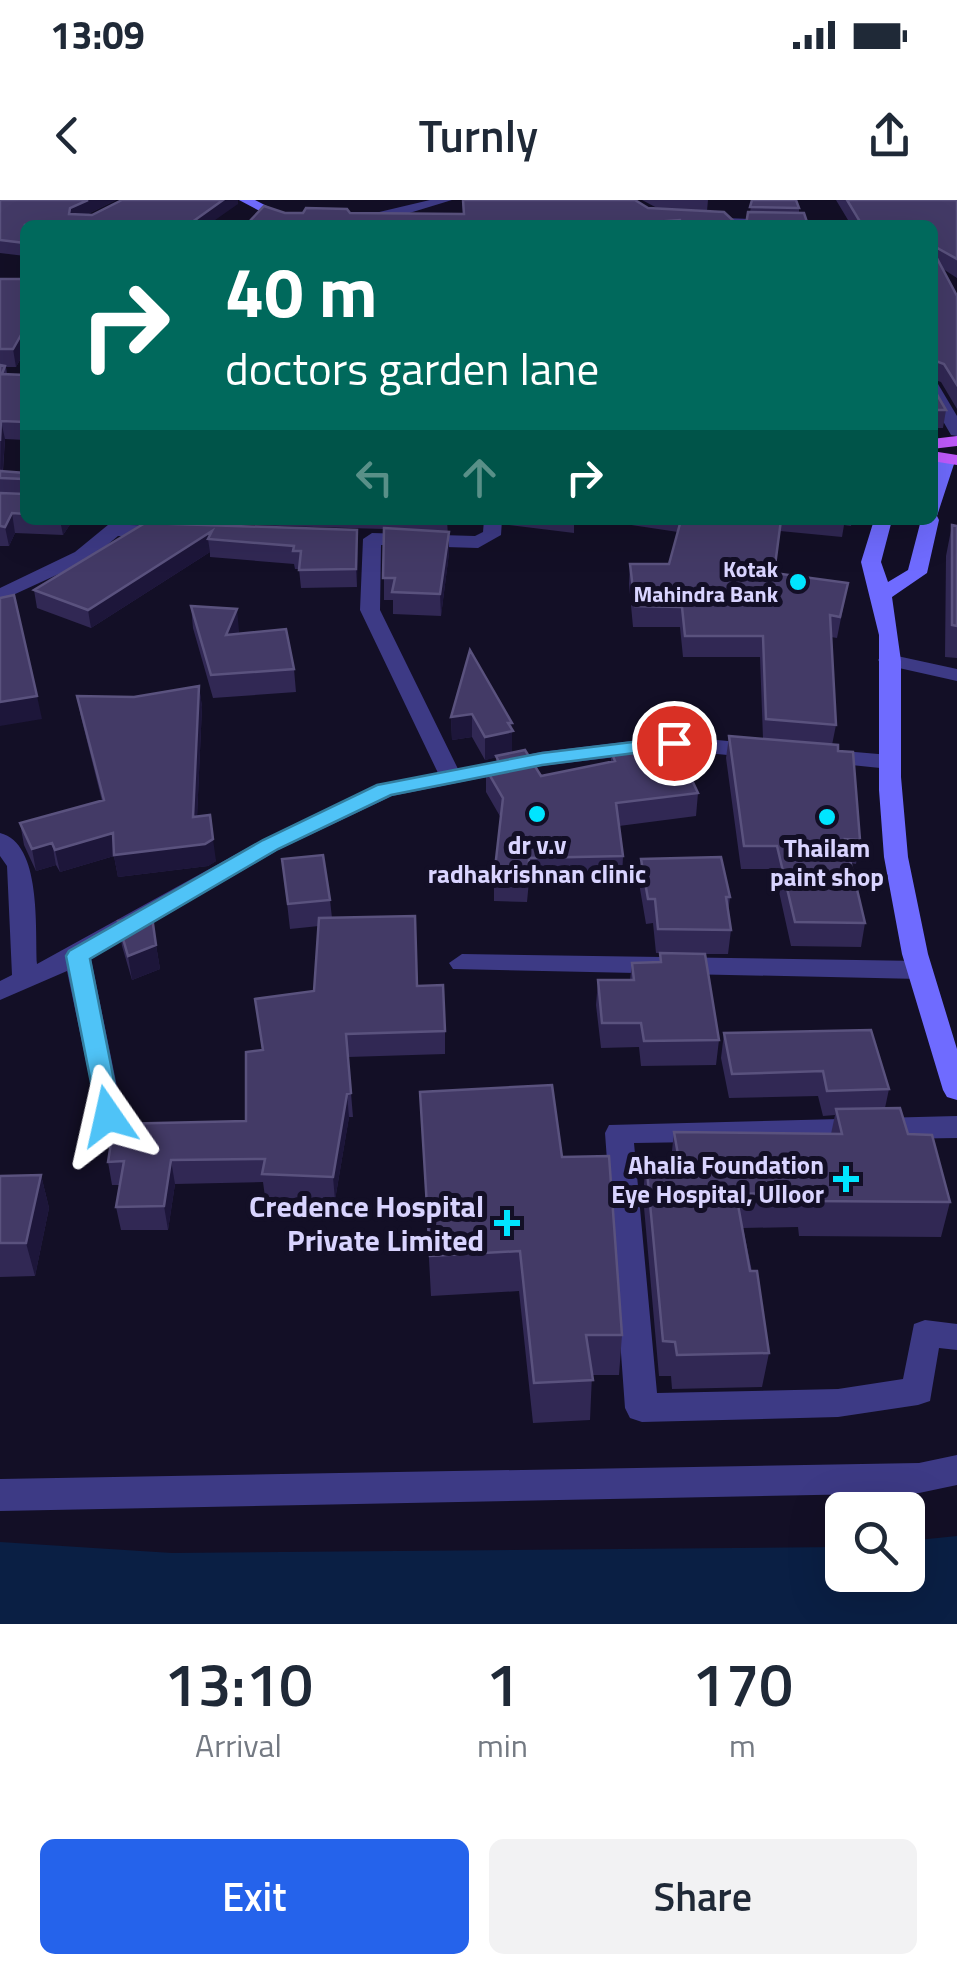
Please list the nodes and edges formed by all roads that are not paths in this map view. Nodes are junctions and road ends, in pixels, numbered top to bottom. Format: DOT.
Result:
graph roads {
  1 [pos="245,200"];
  2 [pos="446,200"];
  3 [pos="287,220"];
  4 [pos="370,220"];
  5 [pos="938,397"];
  6 [pos="957,431"];
  7 [pos="119,525"];
  8 [pos="493,525"];
  9 [pos="881,525"];
  10 [pos="929,525"];
  11 [pos="192,533"];
  12 [pos="885,593"];
  13 [pos="0,595"];
  14 [pos="888,660"];
  15 [pos="957,675"];
  16 [pos="890,762"];
  17 [pos="450,775"];
  18 [pos="0,840"];
  19 [pos="77,956"];
  20 [pos="462,963"];
  21 [pos="920,970"];
  22 [pos="25,980"];
  23 [pos="0,991"];
  24 [pos="952,1062"];
  25 [pos="957,1090"];
  26 [pos="108,1116"];
  27 [pos="957,1126"];
  28 [pos="957,1336"];
  29 [pos="957,1470"];
  30 [pos="0,1496"];
  1 -- 3 [label="main road"];
  2 -- 4 [label="street"];
  5 -- 6 [label="street"];
  7 -- 11 [label="street"];
  7 -- 13 [label="street"];
  8 -- 17 [label="street"];
  9 -- 12 [label="main road"];
  10 -- 12 [label="main road"];
  12 -- 14 [label="main road"];
  14 -- 15 [label="street"];
  14 -- 16 [label="main road"];
  16 -- 17 [label="street"];
  16 -- 21 [label="main road"];
  17 -- 19 [label="street"];
  18 -- 22 [label="street"];
  19 -- 22 [label="street"];
  19 -- 26 [label="street"];
  20 -- 21 [label="street"];
  21 -- 24 [label="main road"];
  22 -- 23 [label="street"];
  24 -- 25 [label="main road"];
  27 -- 28 [label="street"];
  29 -- 30 [label="street"];
}
